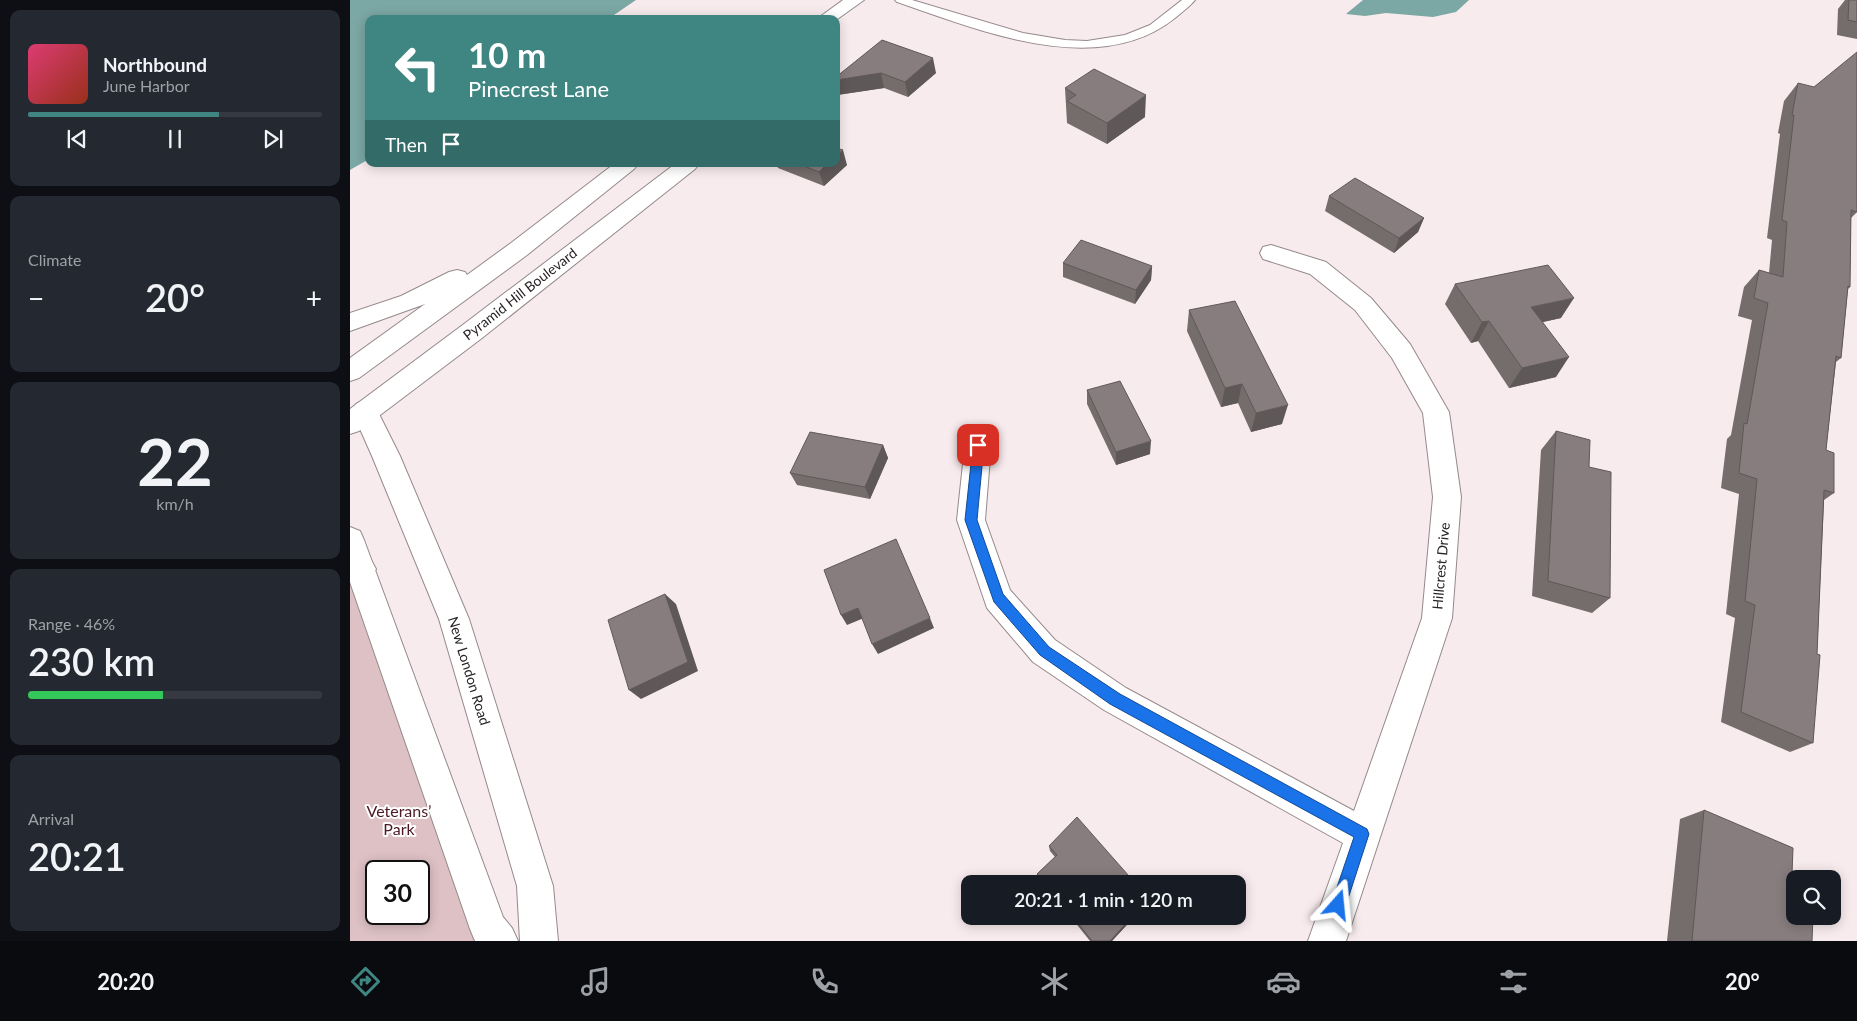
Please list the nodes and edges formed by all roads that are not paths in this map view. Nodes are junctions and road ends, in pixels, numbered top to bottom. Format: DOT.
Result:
graph roads {
  1 [pos="901,0"];
  2 [pos="1189,0"];
  3 [pos="853,2"];
  4 [pos="832,15"];
  5 [pos="840,17"];
  6 [pos="623,167"];
  7 [pos="684,167"];
  8 [pos="519,248"];
  9 [pos="1271,253"];
  10 [pos="350,322"];
  11 [pos="350,371"];
  12 [pos="355,414"];
  13 [pos="978,445"];
  14 [pos="350,540"];
  15 [pos="355,566"];
  16 [pos="1362,834"];
  17 [pos="499,941"];
  18 [pos="539,941"];
  19 [pos="1326,941"];
  1 -- 2 [label="lane"];
  3 -- 4 [label="street"];
  3 -- 5 [label="street"];
  6 -- 8 [label="street"];
  7 -- 12 [label="street, Pyramid Hill Boulevard"];
  8 -- 10 [label="street"];
  8 -- 11 [label="street"];
  9 -- 16 [label="street, Hillcrest Drive"];
  12 -- 18 [label="street, New London Road"];
  13 -- 16 [label="street"];
  14 -- 15 [label="street"];
  15 -- 17 [label="street"];
  16 -- 19 [label="street, Hillcrest Drive"];
}
